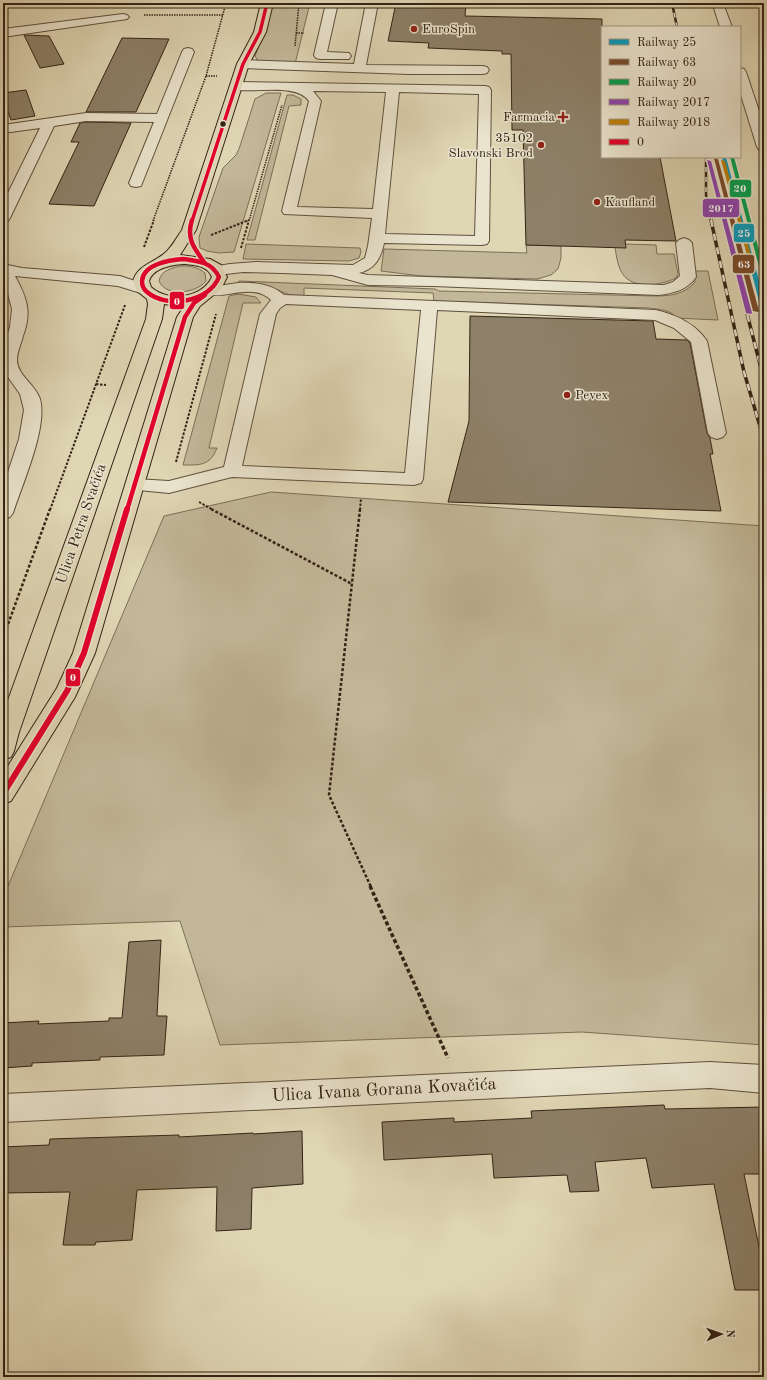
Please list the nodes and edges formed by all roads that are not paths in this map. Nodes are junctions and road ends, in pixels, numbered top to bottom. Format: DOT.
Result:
graph roads {
  1 [pos="267,3"];
  2 [pos="332,3"];
  3 [pos="372,3"];
  4 [pos="719,5"];
  5 [pos="123,17"];
  6 [pos="726,26"];
  7 [pos="3,33"];
  8 [pos="244,39"];
  9 [pos="188,52"];
  10 [pos="376,57"];
  11 [pos="414,58"];
  12 [pos="467,60"];
  13 [pos="360,62"];
  14 [pos="243,64"];
  15 [pos="483,70"];
  16 [pos="741,75"];
  17 [pos="236,86"];
  18 [pos="332,87"];
  19 [pos="296,88"];
  20 [pos="393,88"];
  21 [pos="315,102"];
  22 [pos="162,118"];
  23 [pos="49,122"];
  24 [pos="3,129"];
  25 [pos="764,147"];
  26 [pos="136,183"];
  27 [pos="380,214"];
  28 [pos="3,218"];
  29 [pos="190,230"];
  30 [pos="377,238"];
  31 [pos="684,243"];
  32 [pos="157,265"];
  33 [pos="211,266"];
  34 [pos="3,269"];
  35 [pos="356,269"];
  36 [pos="333,270"];
  37 [pos="79,277"];
  38 [pos="433,280"];
  39 [pos="149,293"];
  40 [pos="208,293"];
  41 [pos="280,300"];
  42 [pos="430,306"];
  43 [pos="717,433"];
  44 [pos="232,471"];
  45 [pos="135,485"];
  46 [pos="3,514"];
  47 [pos="3,751"];
  48 [pos="3,794"];
  49 [pos="764,1079"];
  50 [pos="3,1108"];
  1 -- 14 [label="main road"];
  2 -- 13 [label="street"];
  3 -- 13 [label="street"];
  4 -- 6 [label="street"];
  5 -- 7 [label="street"];
  8 -- 14 [label="main road"];
  9 -- 22 [label="street"];
  10 -- 13 [label="street"];
  11 -- 12 [label="street"];
  13 -- 14 [label="street"];
  13 -- 15 [label="street"];
  14 -- 17 [label="main road"];
  16 -- 25 [label="street"];
  17 -- 19 [label="street"];
  17 -- 29 [label="main road"];
  18 -- 19 [label="street"];
  18 -- 20 [label="street"];
  18 -- 21 [label="street"];
  19 -- 21 [label="street"];
  20 -- 27 [label="street"];
  20 -- 30 [label="street"];
  21 -- 27 [label="street"];
  22 -- 23 [label="street"];
  22 -- 26 [label="street"];
  23 -- 24 [label="street"];
  23 -- 28 [label="street"];
  27 -- 30 [label="street"];
  29 -- 32 [label="main road"];
  29 -- 33 [label="main road"];
  30 -- 35 [label="street"];
  31 -- 38 [label="street"];
  32 -- 33 [label="main road"];
  32 -- 37 [label="street"];
  32 -- 39 [label="main road, Ulica Petra Svačića"];
  33 -- 36 [label="street"];
  33 -- 40 [label="main road"];
  34 -- 37 [label="street"];
  34 -- 46 [label="street"];
  35 -- 36 [label="street"];
  35 -- 38 [label="street"];
  36 -- 38 [label="street"];
  37 -- 39 [label="street"];
  39 -- 40 [label="main road"];
  39 -- 47 [label="main road, Ulica Petra Svačića"];
  40 -- 41 [label="street"];
  40 -- 45 [label="main road"];
  41 -- 42 [label="street"];
  41 -- 44 [label="street"];
  42 -- 43 [label="street"];
  42 -- 44 [label="street"];
  44 -- 45 [label="street"];
  45 -- 48 [label="main road"];
  49 -- 50 [label="street, Ulica Ivana Gorana Kovačića"];
}
